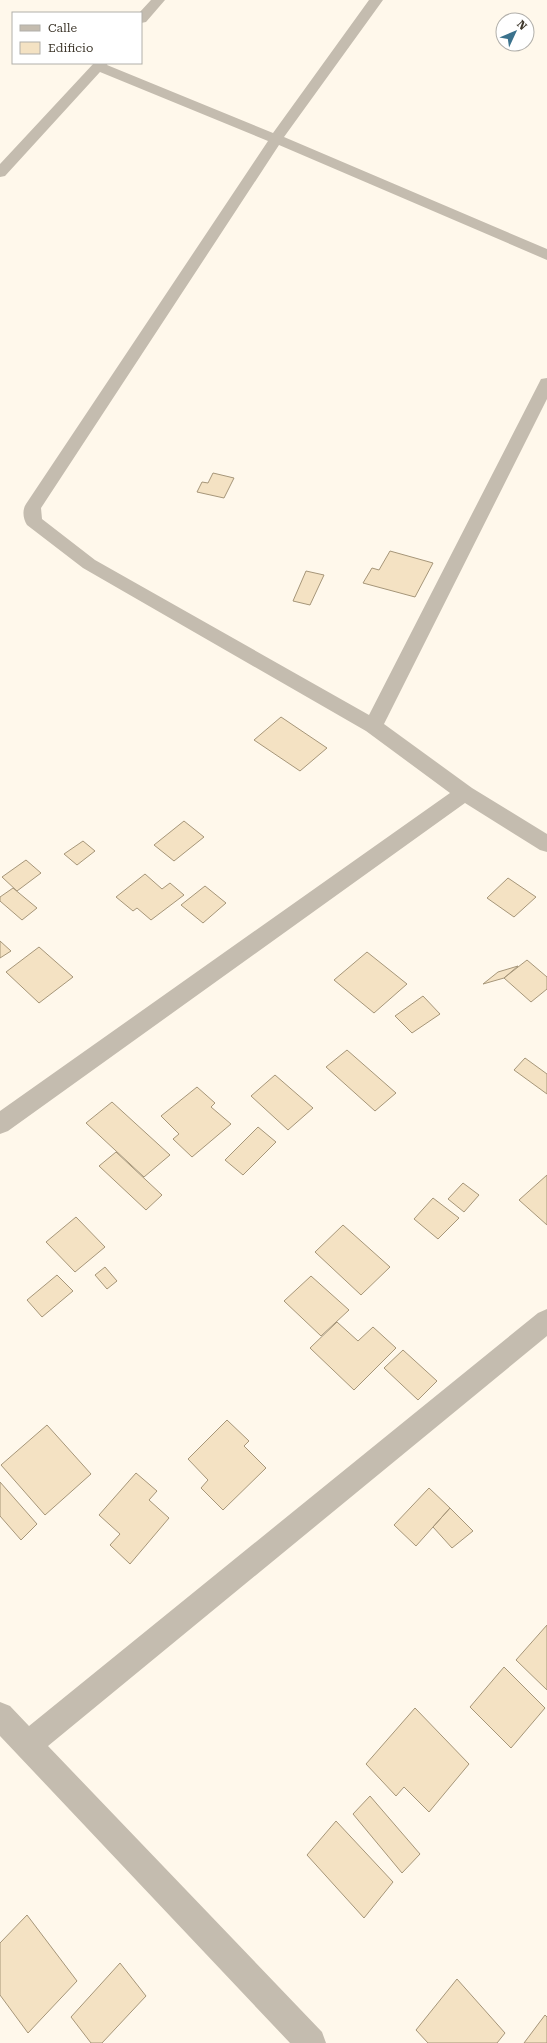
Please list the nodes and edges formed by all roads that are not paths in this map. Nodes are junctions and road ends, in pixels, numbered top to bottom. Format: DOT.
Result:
graph roads {
  1 [pos="158,0"];
  2 [pos="376,0"];
  3 [pos="142,18"];
  4 [pos="99,65"];
  5 [pos="276,139"];
  6 [pos="0,173"];
  7 [pos="547,255"];
  8 [pos="547,382"];
  9 [pos="373,726"];
  10 [pos="465,793"];
  11 [pos="547,844"];
  12 [pos="0,1124"];
  13 [pos="547,1321"];
  14 [pos="0,1716"];
  15 [pos="27,1745"];
  16 [pos="311,2043"];
  1 -- 3 [label="street"];
  2 -- 5 [label="street"];
  4 -- 5 [label="street"];
  4 -- 6 [label="street"];
  5 -- 7 [label="street"];
  5 -- 9 [label="street"];
  8 -- 9 [label="street"];
  9 -- 10 [label="street"];
  10 -- 11 [label="street"];
  10 -- 12 [label="street"];
  13 -- 15 [label="street"];
  14 -- 15 [label="street"];
  15 -- 16 [label="street"];
}
